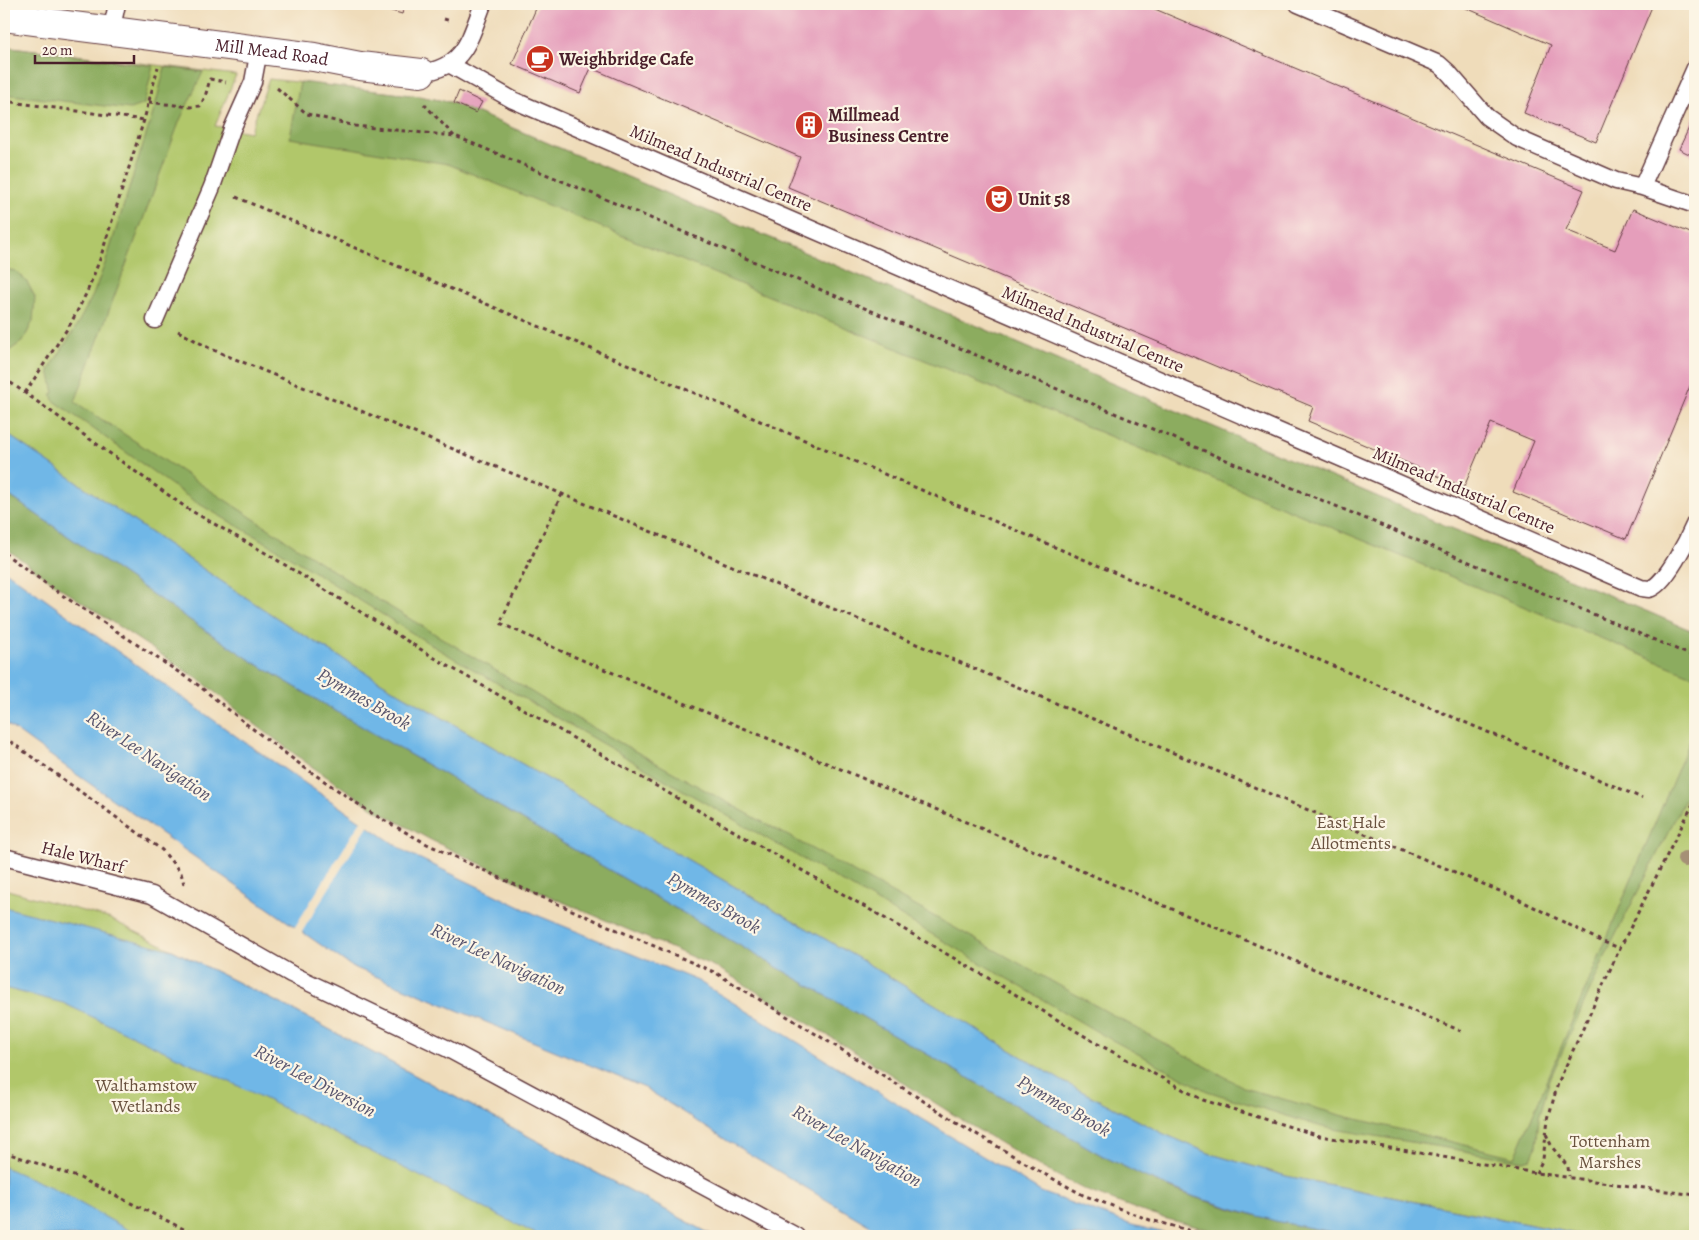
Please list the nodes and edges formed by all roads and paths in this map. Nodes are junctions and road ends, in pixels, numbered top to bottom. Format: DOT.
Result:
graph roads {
  1 [pos="117,4"];
  2 [pos="483,4"];
  3 [pos="1298,4"];
  4 [pos="4,17"];
  5 [pos="111,32"];
  6 [pos="259,50"];
  7 [pos="449,64"];
  8 [pos="1695,68"];
  9 [pos="421,73"];
  10 [pos="156,76"];
  11 [pos="253,82"];
  12 [pos="232,83"];
  13 [pos="4,101"];
  14 [pos="149,102"];
  15 [pos="422,102"];
  16 [pos="144,120"];
  17 [pos="455,136"];
  18 [pos="212,187"];
  19 [pos="1642,187"];
  20 [pos="1695,205"];
  21 [pos="155,320"];
  22 [pos="4,378"];
  23 [pos="25,393"];
  24 [pos="562,494"];
  25 [pos="1695,523"];
  26 [pos="4,553"];
  27 [pos="1695,657"];
  28 [pos="4,737"];
  29 [pos="1642,798"];
  30 [pos="1695,800"];
  31 [pos="4,857"];
  32 [pos="192,916"];
  33 [pos="1620,948"];
  34 [pos="1461,1031"];
  35 [pos="1546,1134"];
  36 [pos="4,1152"];
  37 [pos="1536,1173"];
  38 [pos="1569,1176"];
  39 [pos="1695,1195"];
  40 [pos="198,1236"];
  41 [pos="796,1236"];
  42 [pos="1211,1236"];
  1 -- 5 [label="lane"];
  2 -- 7 [label="lane"];
  3 -- 19 [label="lane"];
  4 -- 5 [label="street, Mill Mead Road"];
  5 -- 6 [label="street, Mill Mead Road"];
  6 -- 9 [label="street, Mill Mead Road"];
  6 -- 11 [label="lane"];
  7 -- 9 [label="lane"];
  7 -- 25 [label="lane, Milmead Industrial Centre"];
  8 -- 19 [label="lane"];
  10 -- 14 [label="path"];
  11 -- 17 [label="path"];
  11 -- 18 [label="lane"];
  12 -- 14 [label="path"];
  13 -- 16 [label="path"];
  14 -- 16 [label="path"];
  15 -- 17 [label="path"];
  16 -- 23 [label="path"];
  17 -- 27 [label="path"];
  18 -- 21 [label="lane"];
  18 -- 29 [label="path"];
  19 -- 20 [label="lane"];
  21 -- 24 [label="path"];
  22 -- 23 [label="path"];
  23 -- 37 [label="path"];
  24 -- 33 [label="path"];
  24 -- 34 [label="path"];
  26 -- 42 [label="path"];
  28 -- 32 [label="path"];
  30 -- 33 [label="path"];
  31 -- 32 [label="lane, Hale Wharf"];
  32 -- 41 [label="lane, Hale Wharf"];
  33 -- 35 [label="path"];
  35 -- 37 [label="path"];
  35 -- 38 [label="path"];
  36 -- 40 [label="path"];
  37 -- 38 [label="path"];
  38 -- 39 [label="path"];
}
